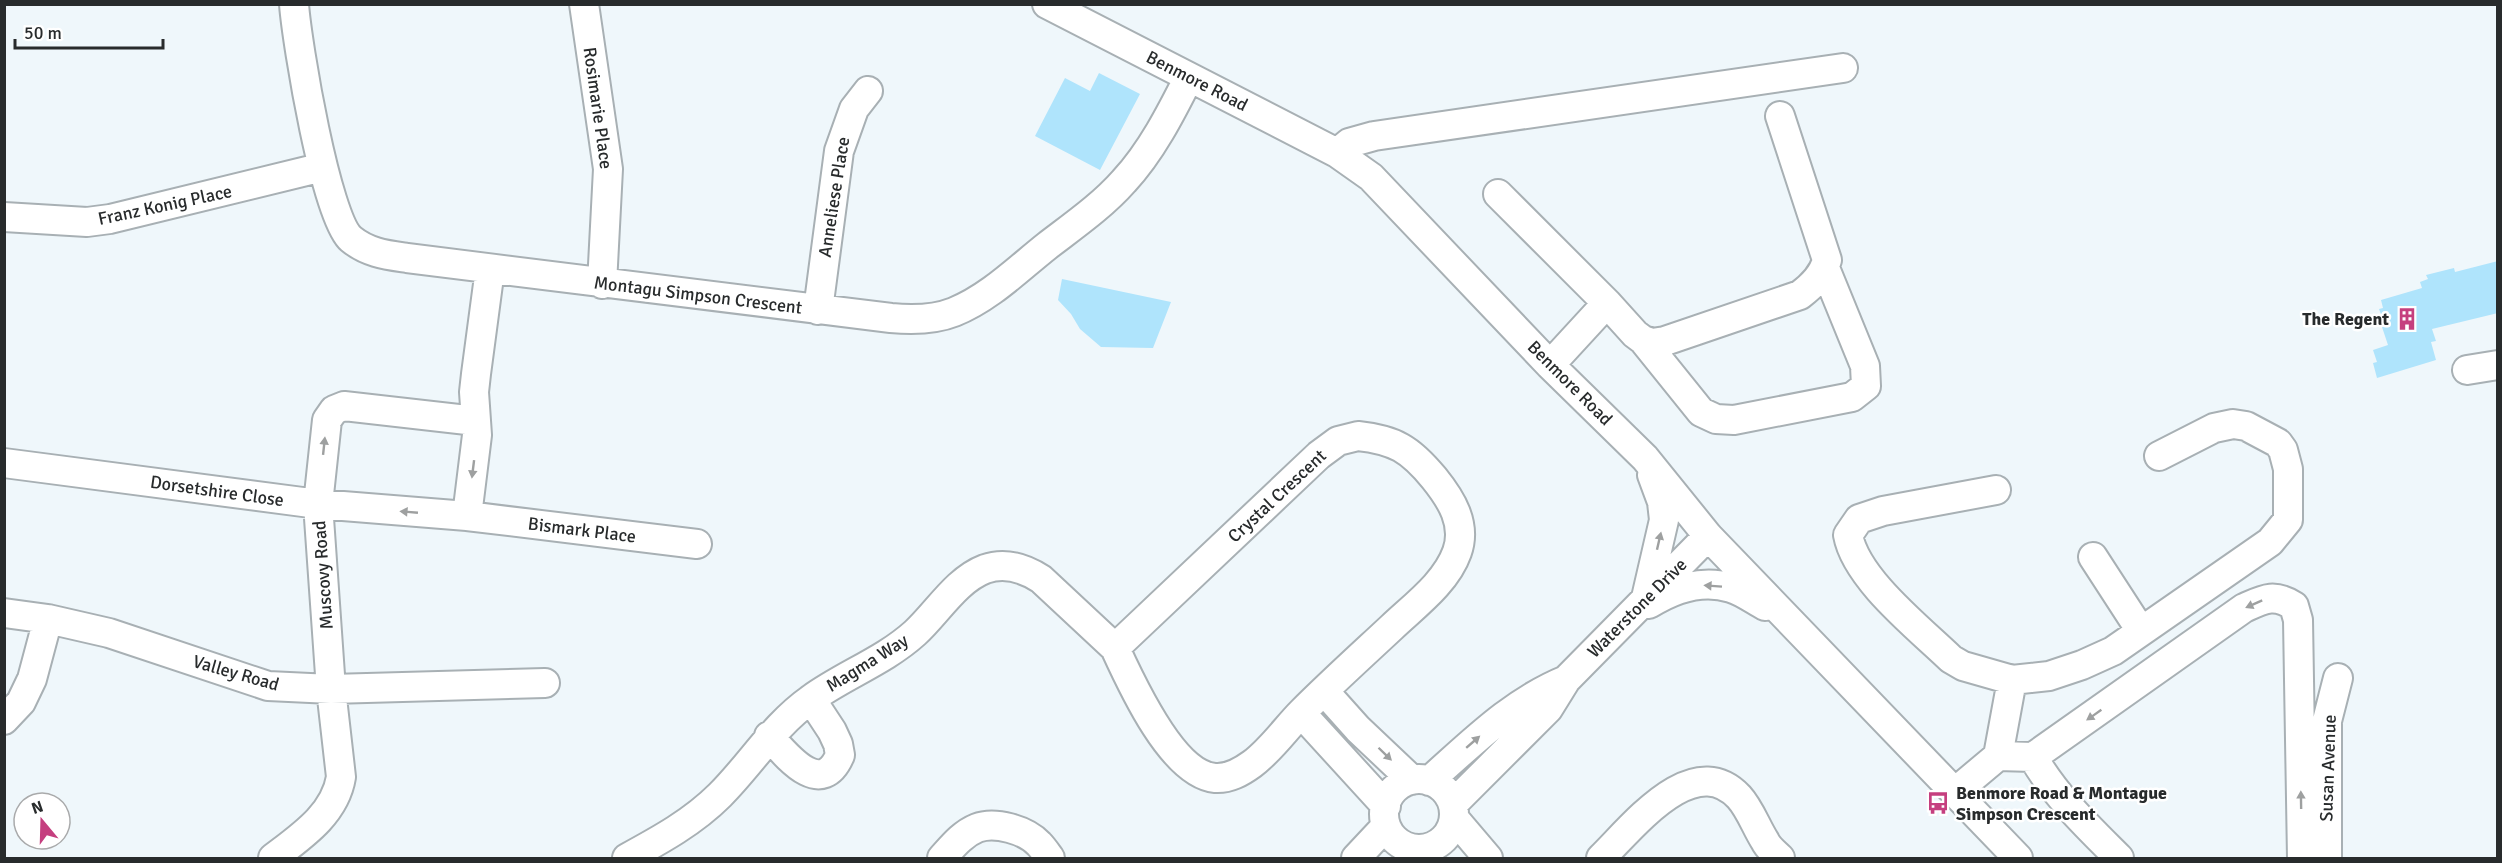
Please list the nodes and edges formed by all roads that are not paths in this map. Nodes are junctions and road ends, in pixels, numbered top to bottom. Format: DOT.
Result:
graph roads {
  1 [pos="294,4"];
  2 [pos="584,4"];
  3 [pos="1047,4"];
  4 [pos="1843,68"];
  5 [pos="1189,77"];
  6 [pos="868,91"];
  7 [pos="1780,116"];
  8 [pos="1337,153"];
  9 [pos="323,167"];
  10 [pos="1498,194"];
  11 [pos="4,217"];
  12 [pos="1825,268"];
  13 [pos="490,269"];
  14 [pos="602,284"];
  15 [pos="1607,303"];
  16 [pos="818,310"];
  17 [pos="1643,340"];
  18 [pos="1550,365"];
  19 [pos="2498,365"];
  20 [pos="2467,370"];
  21 [pos="476,421"];
  22 [pos="2159,456"];
  23 [pos="1645,458"];
  24 [pos="4,463"];
  25 [pos="1996,490"];
  26 [pos="318,504"];
  27 [pos="467,516"];
  28 [pos="1708,536"];
  29 [pos="697,544"];
  30 [pos="2092,557"];
  31 [pos="1637,607"];
  32 [pos="4,613"];
  33 [pos="1785,617"];
  34 [pos="48,619"];
  35 [pos="2141,631"];
  36 [pos="1115,648"];
  37 [pos="2338,678"];
  38 [pos="1566,680"];
  39 [pos="2012,680"];
  40 [pos="545,683"];
  41 [pos="331,689"];
  42 [pos="1324,691"];
  43 [pos="811,699"];
  44 [pos="1301,713"];
  45 [pos="4,720"];
  46 [pos="769,736"];
  47 [pos="1998,756"];
  48 [pos="2033,758"];
  49 [pos="1421,781"];
  50 [pos="1955,792"];
  51 [pos="1453,811"];
  52 [pos="1386,815"];
  53 [pos="1420,852"];
  54 [pos="273,858"];
  55 [pos="627,858"];
  56 [pos="942,858"];
  57 [pos="1050,858"];
  58 [pos="1356,858"];
  59 [pos="1488,858"];
  60 [pos="1601,858"];
  61 [pos="1780,858"];
  62 [pos="2018,858"];
  63 [pos="2119,858"];
  64 [pos="2302,858"];
  65 [pos="2327,858"];
  1 -- 9 [label="street, Montagu Simpson Crescent"];
  2 -- 14 [label="street, Rosimarie Place"];
  3 -- 5 [label="street, Benmore Road"];
  4 -- 8 [label="street"];
  5 -- 8 [label="street, Benmore Road"];
  5 -- 16 [label="street, Montagu Simpson Crescent"];
  6 -- 16 [label="street, Anneliese Place"];
  7 -- 12 [label="street"];
  8 -- 18 [label="street, Benmore Road"];
  9 -- 11 [label="street, Franz Konig Place"];
  9 -- 13 [label="street, Montagu Simpson Crescent"];
  10 -- 15 [label="street"];
  12 -- 17 [label="street"];
  12 -- 17 [label="street"];
  13 -- 14 [label="street, Montagu Simpson Crescent"];
  13 -- 21 [label="street"];
  14 -- 16 [label="street, Montagu Simpson Crescent"];
  15 -- 17 [label="street"];
  15 -- 18 [label="street"];
  18 -- 23 [label="street, Benmore Road"];
  19 -- 20 [label="street"];
  26 -- 21 [label="street, Muscovy Road, one-way"];
  21 -- 27 [label="street, one-way"];
  22 -- 35 [label="street"];
  23 -- 28 [label="street, Benmore Road"];
  31 -- 23 [label="street, one-way"];
  24 -- 26 [label="street, Dorsetshire Close"];
  25 -- 39 [label="street"];
  27 -- 26 [label="street, Dorsetshire Close, one-way"];
  26 -- 41 [label="street, Muscovy Road"];
  27 -- 29 [label="street, Bismark Place"];
  28 -- 31 [label="street, Waterstone Drive"];
  28 -- 33 [label="street, Benmore Road"];
  30 -- 35 [label="street"];
  33 -- 31 [label="street, one-way"];
  31 -- 38 [label="street, Waterstone Drive"];
  32 -- 34 [label="street, Valley Road"];
  33 -- 50 [label="street, Benmore Road"];
  34 -- 41 [label="street, Valley Road"];
  34 -- 45 [label="street"];
  35 -- 39 [label="street"];
  36 -- 42 [label="street, Crystal Crescent"];
  36 -- 43 [label="street, Magma Way"];
  36 -- 44 [label="street, Crystal Crescent"];
  37 -- 65 [label="street, Susan Avenue"];
  49 -- 38 [label="street, Waterstone Drive, one-way"];
  38 -- 51 [label="street, Waterstone Drive"];
  39 -- 47 [label="street"];
  40 -- 41 [label="street, Valley Road"];
  41 -- 54 [label="street, Muscovy Road"];
  42 -- 44 [label="street, Crystal Crescent"];
  42 -- 49 [label="street, one-way"];
  43 -- 46 [label="street, Magma Way"];
  43 -- 46 [label="street"];
  44 -- 52 [label="street"];
  46 -- 55 [label="street, Magma Way"];
  47 -- 48 [label="street"];
  47 -- 50 [label="street"];
  48 -- 63 [label="street"];
  64 -- 48 [label="street, one-way"];
  49 -- 51 [label="street"];
  49 -- 52 [label="street"];
  50 -- 62 [label="street, Benmore Road"];
  51 -- 53 [label="street"];
  51 -- 59 [label="street"];
  52 -- 53 [label="street"];
  52 -- 58 [label="street"];
  56 -- 57 [label="street"];
  60 -- 61 [label="street"];
}
